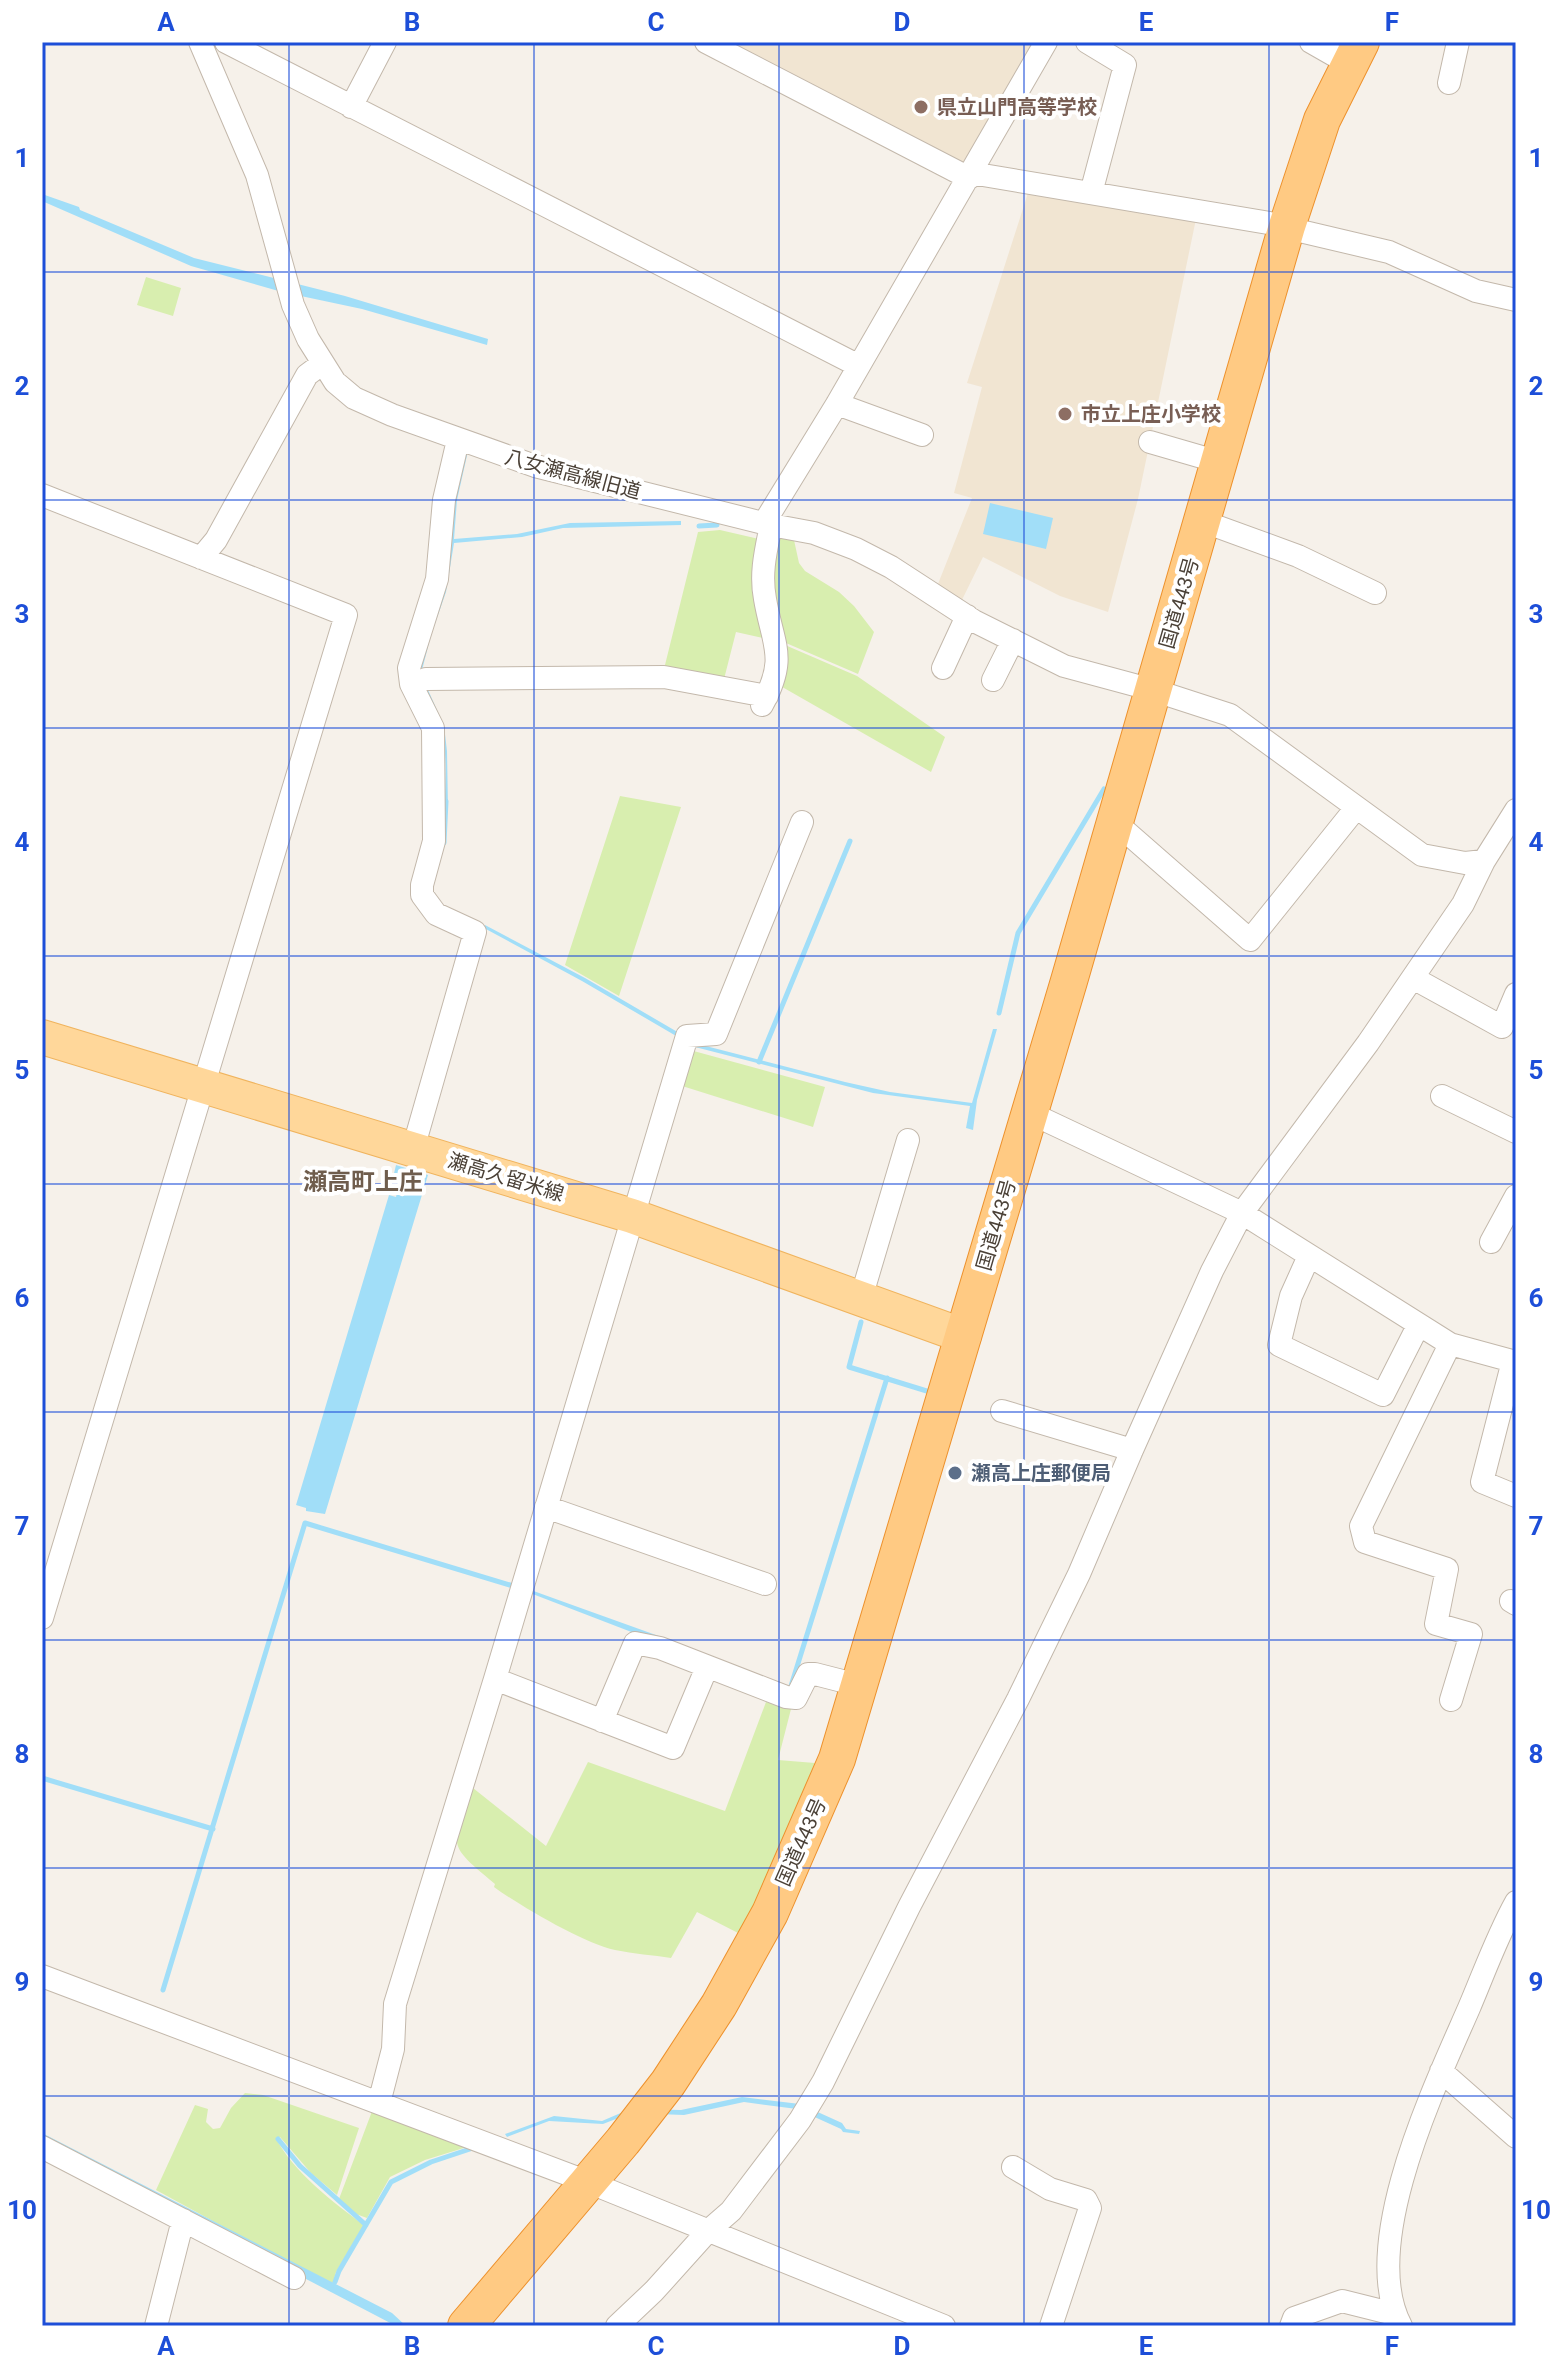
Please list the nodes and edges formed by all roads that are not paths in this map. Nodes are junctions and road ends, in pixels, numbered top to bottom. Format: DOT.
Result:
graph roads {
  1 [pos="200,42"];
  2 [pos="226,42"];
  3 [pos="385,42"];
  4 [pos="706,42"];
  5 [pos="1046,42"];
  6 [pos="1087,42"];
  7 [pos="1311,42"];
  8 [pos="1458,42"];
  9 [pos="1350,50"];
  10 [pos="1449,83"];
  11 [pos="351,107"];
  12 [pos="970,175"];
  13 [pos="1091,193"];
  14 [pos="1294,229"];
  15 [pos="1516,300"];
  16 [pos="323,363"];
  17 [pos="859,366"];
  18 [pos="837,404"];
  19 [pos="922,435"];
  20 [pos="458,440"];
  21 [pos="1150,442"];
  22 [pos="1219,462"];
  23 [pos="42,495"];
  24 [pos="1202,521"];
  25 [pos="767,524"];
  26 [pos="201,558"];
  27 [pos="1375,593"];
  28 [pos="967,616"];
  29 [pos="1013,640"];
  30 [pos="943,668"];
  31 [pos="426,679"];
  32 [pos="993,680"];
  33 [pos="1153,690"];
  34 [pos="1356,808"];
  35 [pos="1516,810"];
  36 [pos="802,822"];
  37 [pos="1115,822"];
  38 [pos="1507,841"];
  39 [pos="1484,861"];
  40 [pos="1413,978"];
  41 [pos="1516,994"];
  42 [pos="42,1037"];
  43 [pos="203,1085"];
  44 [pos="1442,1096"];
  45 [pos="1028,1112"];
  46 [pos="1516,1132"];
  47 [pos="908,1140"];
  48 [pos="413,1149"];
  49 [pos="1516,1196"];
  50 [pos="1242,1213"];
  51 [pos="632,1216"];
  52 [pos="1491,1242"];
  53 [pos="1309,1256"];
  54 [pos="861,1298"];
  55 [pos="1418,1326"];
  56 [pos="964,1336"];
  57 [pos="1450,1344"];
  58 [pos="1514,1361"];
  59 [pos="1002,1411"];
  60 [pos="1132,1450"];
  61 [pos="1516,1496"];
  62 [pos="546,1507"];
  63 [pos="765,1584"];
  64 [pos="42,1618"];
  65 [pos="707,1667"];
  66 [pos="495,1679"];
  67 [pos="850,1683"];
  68 [pos="1451,1700"];
  69 [pos="602,1721"];
  70 [pos="1516,1902"];
  71 [pos="42,1976"];
  72 [pos="1441,2071"];
  73 [pos="379,2103"];
  74 [pos="1516,2137"];
  75 [pos="42,2147"];
  76 [pos="1013,2167"];
  77 [pos="588,2182"];
  78 [pos="183,2220"];
  79 [pos="708,2231"];
  80 [pos="294,2278"];
  81 [pos="1397,2320"];
  82 [pos="919,2321"];
  83 [pos="156,2326"];
  84 [pos="466,2326"];
  85 [pos="617,2326"];
  86 [pos="944,2326"];
  87 [pos="1051,2326"];
  88 [pos="1291,2326"];
  1 -- 16 [label="street, 八女瀬高線旧道"];
  2 -- 11 [label="street"];
  3 -- 11 [label="street"];
  4 -- 12 [label="street"];
  5 -- 12 [label="street"];
  6 -- 13 [label="street"];
  7 -- 9 [label="street"];
  8 -- 10 [label="street"];
  9 -- 14 [label="highway, 国道443号"];
  11 -- 17 [label="street"];
  12 -- 13 [label="street"];
  12 -- 17 [label="street"];
  13 -- 14 [label="street"];
  14 -- 15 [label="street"];
  14 -- 22 [label="highway, 国道443号"];
  16 -- 20 [label="street, 八女瀬高線旧道"];
  16 -- 26 [label="street"];
  17 -- 18 [label="street"];
  18 -- 19 [label="street"];
  18 -- 25 [label="street"];
  20 -- 25 [label="street, 八女瀬高線旧道"];
  20 -- 48 [label="street"];
  21 -- 22 [label="street"];
  22 -- 24 [label="highway, 国道443号"];
  23 -- 26 [label="street"];
  24 -- 27 [label="street"];
  24 -- 33 [label="highway, 国道443号"];
  25 -- 28 [label="street, 八女瀬高線旧道"];
  25 -- 31 [label="street"];
  26 -- 43 [label="street"];
  28 -- 29 [label="street, 八女瀬高線旧道"];
  28 -- 30 [label="street"];
  29 -- 32 [label="street"];
  29 -- 33 [label="street, 八女瀬高線旧道"];
  33 -- 34 [label="street, 八女瀬高線旧道"];
  33 -- 37 [label="highway, 国道443号"];
  34 -- 37 [label="street"];
  34 -- 39 [label="street, 八女瀬高線旧道"];
  35 -- 38 [label="street"];
  36 -- 51 [label="street"];
  37 -- 45 [label="highway, 国道443号"];
  38 -- 39 [label="street"];
  39 -- 40 [label="street"];
  40 -- 41 [label="street"];
  40 -- 50 [label="street"];
  42 -- 43 [label="main road, 瀬高久留米線"];
  43 -- 48 [label="main road, 瀬高久留米線"];
  43 -- 64 [label="street"];
  44 -- 46 [label="street"];
  45 -- 50 [label="street"];
  45 -- 56 [label="highway, 国道443号"];
  47 -- 54 [label="street"];
  48 -- 51 [label="main road, 瀬高久留米線"];
  49 -- 52 [label="street"];
  50 -- 53 [label="street"];
  50 -- 60 [label="street"];
  51 -- 54 [label="main road, 瀬高久留米線"];
  51 -- 62 [label="street"];
  53 -- 55 [label="street"];
  53 -- 55 [label="street"];
  54 -- 56 [label="main road, 瀬高久留米線"];
  55 -- 57 [label="street"];
  56 -- 77 [label="highway, 国道443号"];
  57 -- 58 [label="street"];
  57 -- 68 [label="street"];
  58 -- 61 [label="street"];
  59 -- 60 [label="street"];
  60 -- 79 [label="street"];
  62 -- 63 [label="street"];
  62 -- 66 [label="street"];
  65 -- 67 [label="street"];
  65 -- 69 [label="street"];
  65 -- 69 [label="street"];
  66 -- 69 [label="street"];
  66 -- 73 [label="street"];
  70 -- 72 [label="street"];
  71 -- 73 [label="street"];
  72 -- 74 [label="street"];
  72 -- 81 [label="street"];
  73 -- 77 [label="street"];
  75 -- 78 [label="street"];
  76 -- 87 [label="street"];
  77 -- 79 [label="street"];
  77 -- 84 [label="highway, 国道443号"];
  78 -- 80 [label="street"];
  78 -- 83 [label="street"];
  79 -- 82 [label="street"];
  79 -- 85 [label="street"];
  81 -- 88 [label="street"];
  82 -- 86 [label="street"];
}
